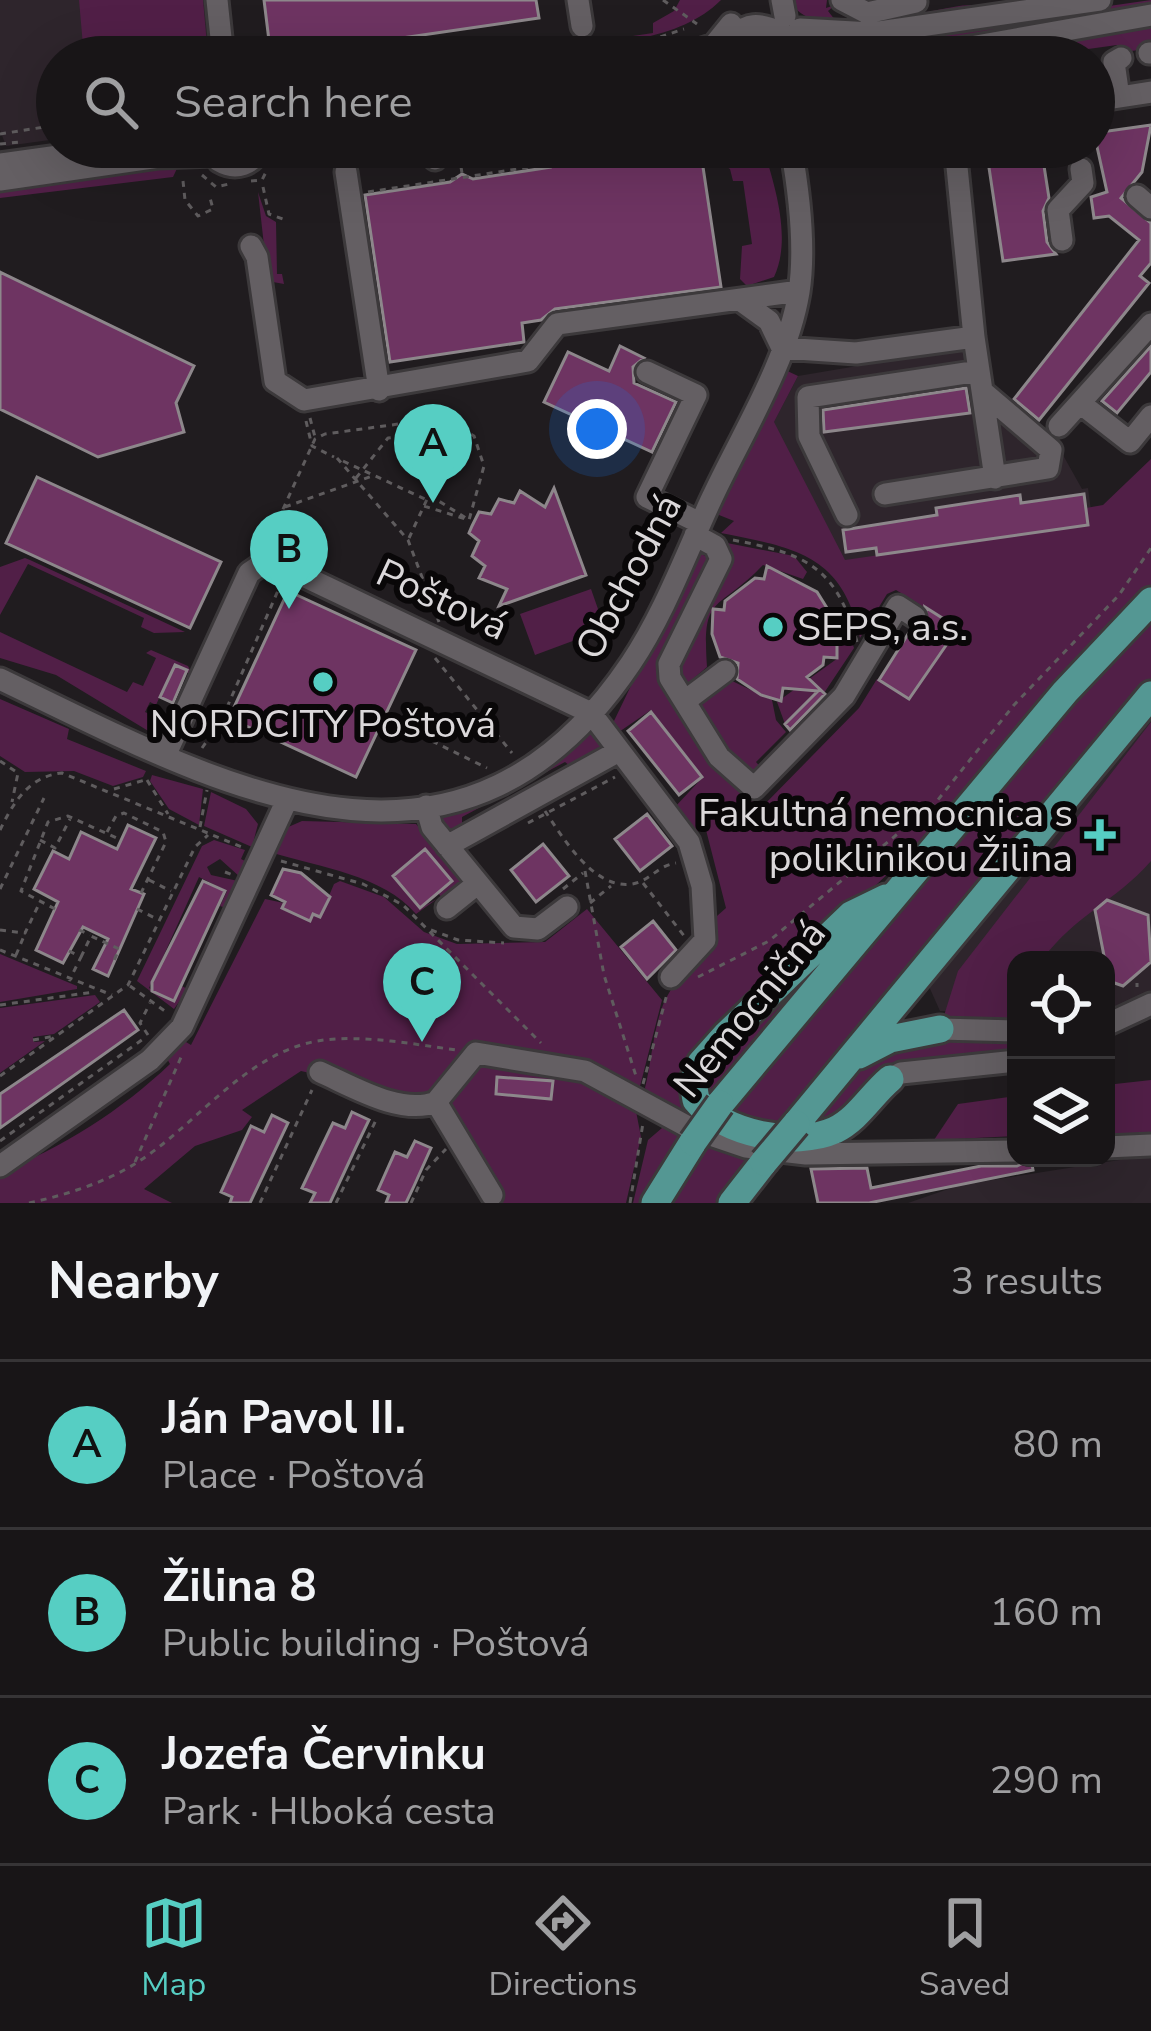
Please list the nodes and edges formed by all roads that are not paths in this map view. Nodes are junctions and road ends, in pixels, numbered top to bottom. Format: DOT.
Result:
graph roads {
  1 [pos="217,0"];
  2 [pos="578,0"];
  3 [pos="842,0"];
  4 [pos="1100,0"];
  5 [pos="912,2"];
  6 [pos="993,8"];
  7 [pos="758,10"];
  8 [pos="1151,15"];
  9 [pos="582,26"];
  10 [pos="797,29"];
  11 [pos="221,36"];
  12 [pos="722,36"];
  13 [pos="735,36"];
  14 [pos="1038,36"];
  15 [pos="1121,58"];
  16 [pos="1115,61"];
  17 [pos="1115,69"];
  18 [pos="1151,92"];
  19 [pos="1119,97"];
  20 [pos="1115,98"];
  21 [pos="36,159"];
  22 [pos="0,164"];
  23 [pos="83,168"];
  24 [pos="784,168"];
  25 [pos="796,168"];
  26 [pos="958,168"];
  27 [pos="1082,170"];
  28 [pos="346,172"];
  29 [pos="0,180"];
  30 [pos="796,201"];
  31 [pos="1062,240"];
  32 [pos="250,246"];
  33 [pos="740,300"];
  34 [pos="797,300"];
  35 [pos="1151,324"];
  36 [pos="974,337"];
  37 [pos="928,344"];
  38 [pos="782,348"];
  39 [pos="830,349"];
  40 [pos="647,372"];
  41 [pos="933,378"];
  42 [pos="981,381"];
  43 [pos="379,390"];
  44 [pos="1080,403"];
  45 [pos="1151,416"];
  46 [pos="1059,426"];
  47 [pos="995,478"];
  48 [pos="886,494"];
  49 [pos="847,514"];
  50 [pos="698,529"];
  51 [pos="1151,601"];
  52 [pos="916,617"];
  53 [pos="725,671"];
  54 [pos="0,680"];
  55 [pos="1151,694"];
  56 [pos="685,700"];
  57 [pos="591,713"];
  58 [pos="626,759"];
  59 [pos="158,764"];
  60 [pos="286,802"];
  61 [pos="426,806"];
  62 [pos="447,846"];
  63 [pos="477,884"];
  64 [pos="895,894"];
  65 [pos="567,907"];
  66 [pos="437,908"];
  67 [pos="921,976"];
  68 [pos="675,988"];
  69 [pos="1142,992"];
  70 [pos="1115,1017"];
  71 [pos="940,1029"];
  72 [pos="1007,1031"];
  73 [pos="850,1059"];
  74 [pos="1007,1061"];
  75 [pos="320,1072"];
  76 [pos="890,1079"];
  77 [pos="436,1102"];
  78 [pos="1151,1145"];
  79 [pos="1115,1147"];
  80 [pos="1007,1152"];
  81 [pos="0,1166"];
  82 [pos="492,1195"];
  83 [pos="655,1203"];
  84 [pos="733,1203"];
  1 -- 11 [label="street"];
  2 -- 9 [label="street"];
  3 -- 5 [label="street"];
  4 -- 6 [label="street"];
  6 -- 10 [label="street"];
  7 -- 10 [label="street"];
  7 -- 10 [label="street"];
  7 -- 12 [label="street"];
  7 -- 13 [label="street"];
  8 -- 14 [label="street"];
  15 -- 16 [label="street"];
  17 -- 19 [label="street"];
  18 -- 19 [label="street"];
  19 -- 20 [label="street"];
  21 -- 22 [label="street"];
  23 -- 29 [label="street"];
  24 -- 30 [label="street, Obchodná"];
  25 -- 30 [label="street, Obchodná"];
  26 -- 36 [label="street"];
  27 -- 31 [label="street"];
  28 -- 43 [label="street"];
  30 -- 34 [label="street, Obchodná"];
  32 -- 43 [label="street"];
  33 -- 34 [label="street"];
  33 -- 38 [label="street"];
  33 -- 43 [label="street"];
  34 -- 38 [label="street, Obchodná"];
  34 -- 39 [label="street"];
  35 -- 44 [label="street"];
  36 -- 37 [label="street"];
  36 -- 42 [label="street"];
  37 -- 39 [label="street"];
  37 -- 41 [label="street"];
  38 -- 39 [label="street"];
  38 -- 50 [label="street, Obchodná"];
  40 -- 50 [label="street"];
  41 -- 42 [label="street"];
  41 -- 49 [label="street"];
  42 -- 47 [label="street"];
  42 -- 47 [label="street"];
  44 -- 45 [label="street"];
  44 -- 46 [label="street"];
  47 -- 48 [label="street"];
  50 -- 56 [label="street"];
  50 -- 57 [label="street, Obchodná"];
  51 -- 64 [label="main road, Nemocničná"];
  52 -- 56 [label="street"];
  53 -- 56 [label="street"];
  54 -- 59 [label="street, Obchodná"];
  55 -- 67 [label="main road"];
  57 -- 58 [label="street"];
  57 -- 59 [label="street, Poštová"];
  57 -- 61 [label="street, Obchodná"];
  58 -- 62 [label="street"];
  58 -- 68 [label="street"];
  59 -- 60 [label="street, Obchodná"];
  60 -- 61 [label="street, Obchodná"];
  60 -- 81 [label="street"];
  61 -- 62 [label="street"];
  62 -- 63 [label="street"];
  63 -- 65 [label="street"];
  63 -- 66 [label="street"];
  64 -- 76 [label="main road"];
  64 -- 83 [label="main road, Nemocničná, bridge"];
  67 -- 71 [label="main road"];
  67 -- 73 [label="main road"];
  69 -- 70 [label="street"];
  71 -- 72 [label="street"];
  71 -- 73 [label="main road"];
  73 -- 84 [label="main road, bridge"];
  74 -- 76 [label="street"];
  75 -- 77 [label="street"];
  77 -- 80 [label="street"];
  77 -- 82 [label="street"];
  78 -- 79 [label="street"];
}
